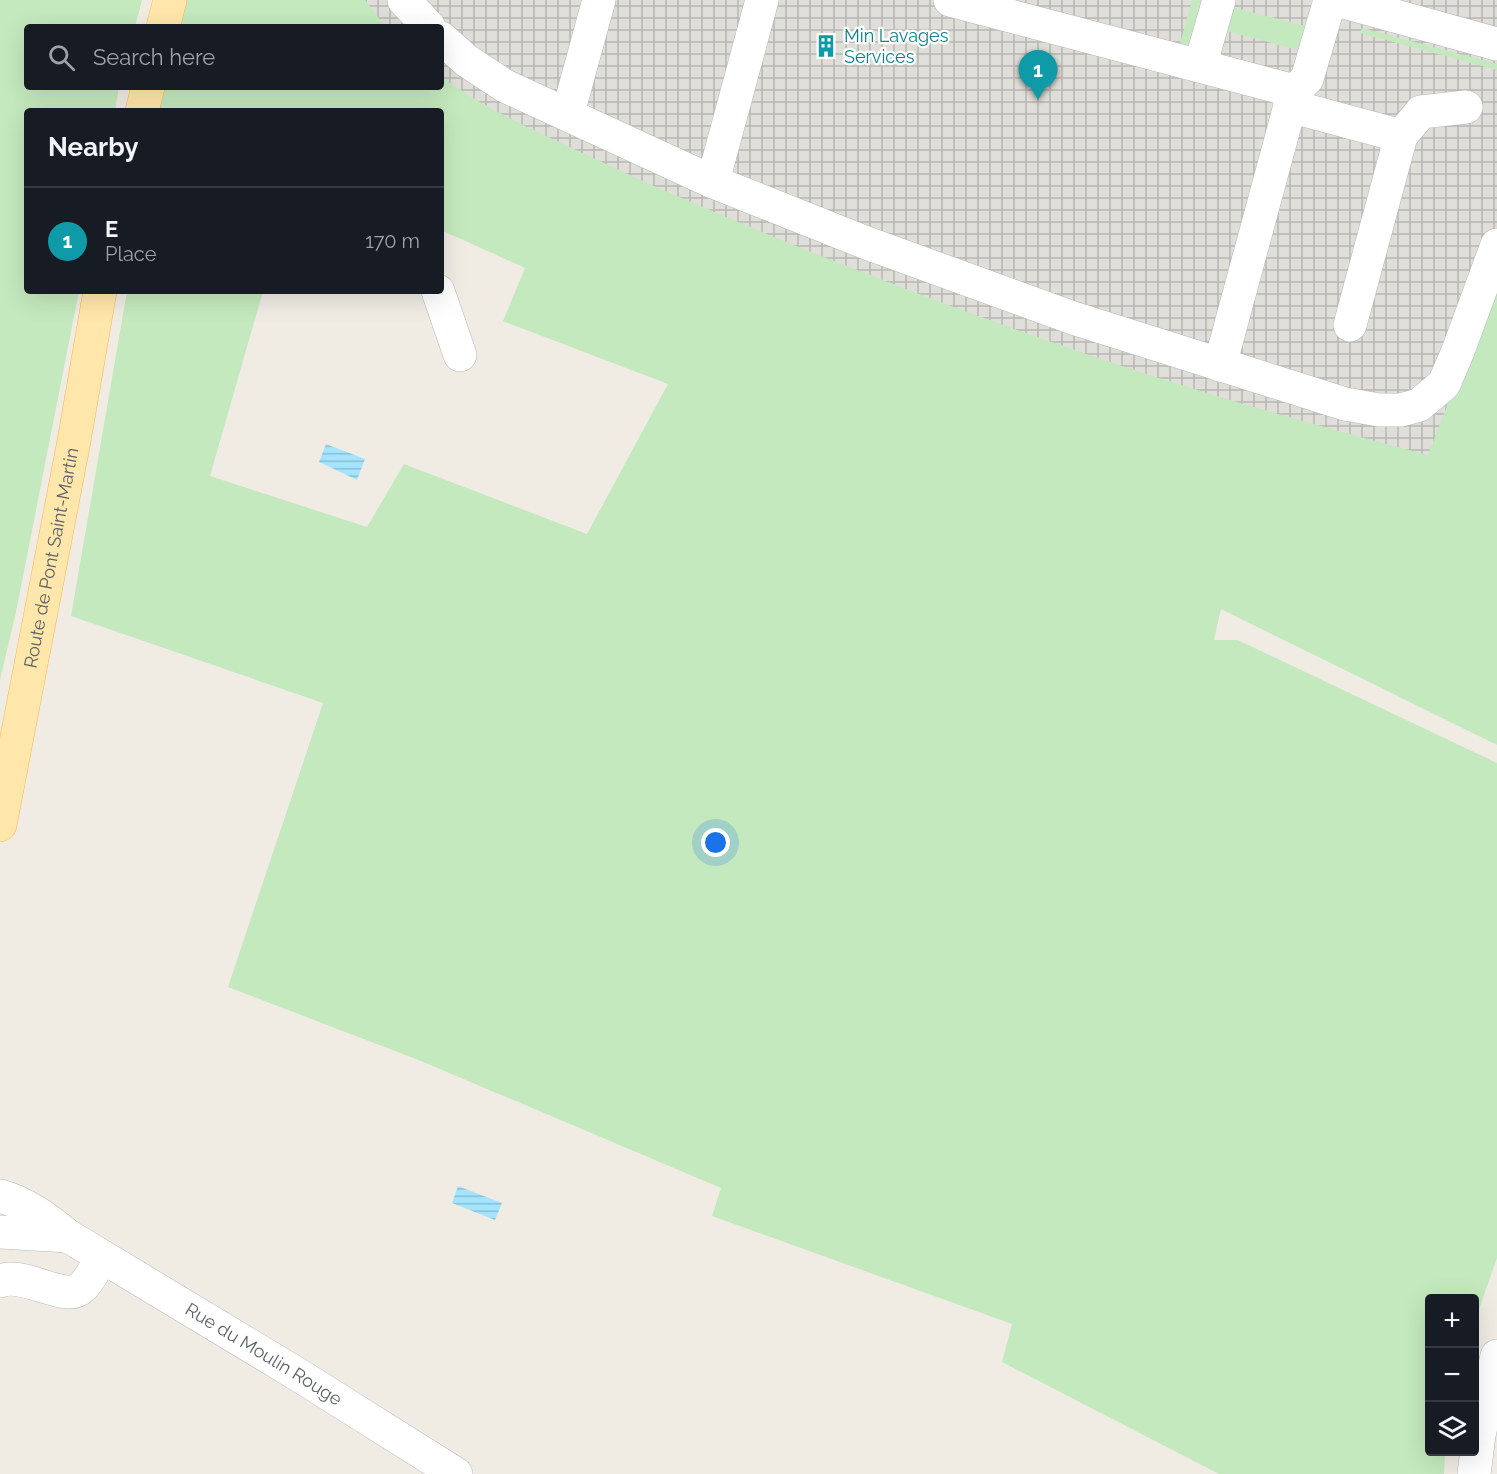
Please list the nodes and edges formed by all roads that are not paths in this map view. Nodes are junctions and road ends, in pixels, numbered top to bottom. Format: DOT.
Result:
graph roads {
  1 [pos="170,0"];
  2 [pos="404,0"];
  3 [pos="599,0"];
  4 [pos="762,0"];
  5 [pos="950,0"];
  6 [pos="1219,0"];
  7 [pos="1330,0"];
  8 [pos="1337,0"];
  9 [pos="164,24"];
  10 [pos="426,24"];
  11 [pos="444,41"];
  12 [pos="1497,44"];
  13 [pos="1200,66"];
  14 [pos="147,90"];
  15 [pos="1292,99"];
  16 [pos="1466,107"];
  17 [pos="143,108"];
  18 [pos="567,113"];
  19 [pos="1401,136"];
  20 [pos="711,181"];
  21 [pos="1497,245"];
  22 [pos="99,294"];
  23 [pos="439,294"];
  24 [pos="1350,325"];
  25 [pos="460,355"];
  26 [pos="1220,365"];
  27 [pos="0,825"];
  28 [pos="0,1196"];
  29 [pos="0,1232"];
  30 [pos="68,1236"];
  31 [pos="102,1257"];
  32 [pos="0,1281"];
  33 [pos="1497,1356"];
  34 [pos="456,1474"];
  35 [pos="1474,1474"];
  1 -- 9 [label="main road"];
  2 -- 10 [label="street"];
  3 -- 18 [label="street"];
  4 -- 20 [label="street"];
  5 -- 13 [label="street"];
  6 -- 13 [label="street"];
  7 -- 15 [label="street"];
  8 -- 12 [label="street"];
  11 -- 18 [label="street"];
  13 -- 15 [label="street"];
  14 -- 17 [label="main road"];
  15 -- 19 [label="street"];
  15 -- 26 [label="street"];
  16 -- 19 [label="street"];
  18 -- 20 [label="street"];
  19 -- 24 [label="street"];
  20 -- 26 [label="street"];
  21 -- 26 [label="street"];
  22 -- 27 [label="main road, Route de Pont Saint-Martin"];
  23 -- 25 [label="street"];
  28 -- 30 [label="street, Rue du Moulin Rouge"];
  29 -- 30 [label="street, Rue du Moulin Rouge"];
  30 -- 31 [label="street, Rue du Moulin Rouge"];
  31 -- 32 [label="street"];
  31 -- 34 [label="street, Rue du Moulin Rouge"];
  33 -- 35 [label="street"];
}
